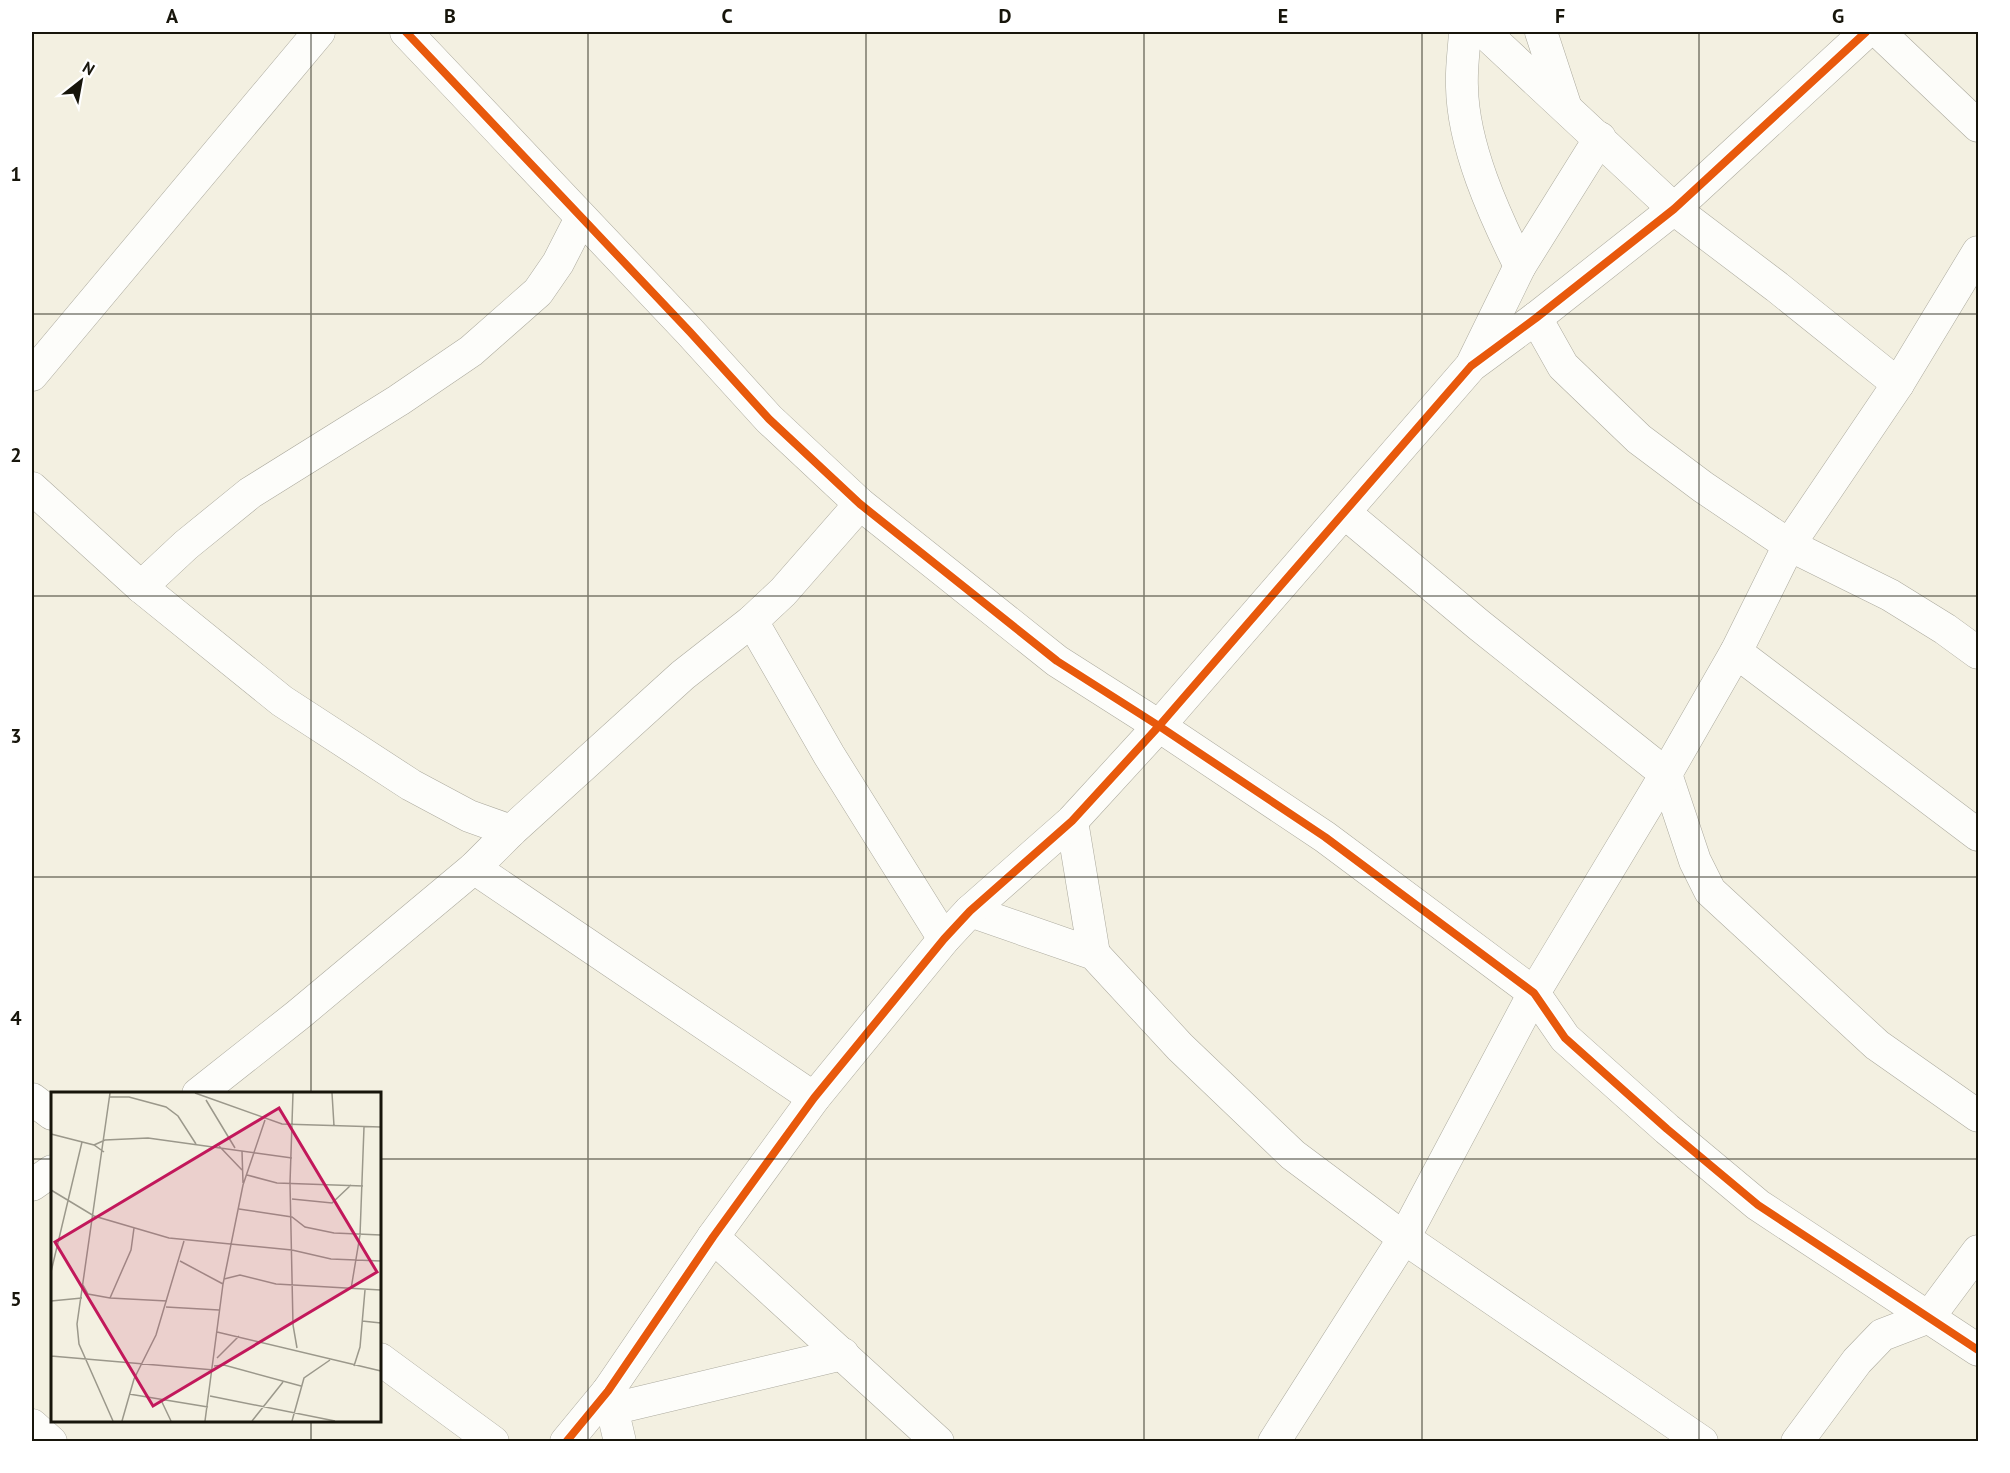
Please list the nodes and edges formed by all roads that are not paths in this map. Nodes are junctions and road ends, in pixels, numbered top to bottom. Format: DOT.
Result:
graph roads {
  1 [pos="320,32"];
  2 [pos="406,32"];
  3 [pos="1465,32"];
  4 [pos="1484,32"];
  5 [pos="1541,32"];
  6 [pos="1866,32"];
  7 [pos="1879,32"];
  8 [pos="1566,108"];
  9 [pos="1978,126"];
  10 [pos="1600,138"];
  11 [pos="1674,209"];
  12 [pos="581,218"];
  13 [pos="1978,252"];
  14 [pos="1520,266"];
  15 [pos="1536,318"];
  16 [pos="1471,366"];
  17 [pos="32,375"];
  18 [pos="1898,384"];
  19 [pos="32,488"];
  20 [pos="860,504"];
  21 [pos="1345,513"];
  22 [pos="1789,545"];
  23 [pos="141,587"];
  24 [pos="752,621"];
  25 [pos="1736,652"];
  26 [pos="1978,653"];
  27 [pos="1159,726"];
  28 [pos="1666,774"];
  29 [pos="1072,821"];
  30 [pos="511,831"];
  31 [pos="1978,835"];
  32 [pos="474,868"];
  33 [pos="970,911"];
  34 [pos="944,939"];
  35 [pos="1094,954"];
  36 [pos="1534,993"];
  37 [pos="201,1092"];
  38 [pos="814,1098"];
  39 [pos="32,1099"];
  40 [pos="51,1113"];
  41 [pos="1978,1116"];
  42 [pos="51,1172"];
  43 [pos="32,1185"];
  44 [pos="713,1237"];
  45 [pos="1404,1238"];
  46 [pos="1978,1251"];
  47 [pos="1929,1317"];
  48 [pos="1978,1350"];
  49 [pos="843,1354"];
  50 [pos="381,1360"];
  51 [pos="610,1400"];
  52 [pos="441,1404"];
  53 [pos="32,1425"];
  54 [pos="51,1442"];
  55 [pos="453,1442"];
  56 [pos="494,1442"];
  57 [pos="566,1442"];
  58 [pos="620,1442"];
  59 [pos="938,1442"];
  60 [pos="1274,1442"];
  61 [pos="1702,1442"];
  62 [pos="1797,1442"];
  1 -- 17 [label="street"];
  2 -- 12 [label="street"];
  3 -- 14 [label="street"];
  4 -- 8 [label="street"];
  5 -- 8 [label="street"];
  6 -- 11 [label="street"];
  7 -- 9 [label="street"];
  8 -- 10 [label="street"];
  10 -- 11 [label="street"];
  10 -- 14 [label="street"];
  11 -- 15 [label="street"];
  11 -- 18 [label="street"];
  12 -- 20 [label="street"];
  12 -- 23 [label="street"];
  13 -- 18 [label="street"];
  14 -- 16 [label="street"];
  15 -- 16 [label="street"];
  15 -- 22 [label="street"];
  16 -- 21 [label="street"];
  18 -- 22 [label="street"];
  19 -- 23 [label="street"];
  20 -- 24 [label="street"];
  20 -- 27 [label="street"];
  21 -- 27 [label="street"];
  21 -- 28 [label="street"];
  22 -- 25 [label="street"];
  22 -- 26 [label="street"];
  23 -- 30 [label="street"];
  24 -- 30 [label="street"];
  24 -- 34 [label="street"];
  25 -- 28 [label="street"];
  25 -- 31 [label="street"];
  27 -- 29 [label="street"];
  27 -- 36 [label="street"];
  28 -- 36 [label="street"];
  28 -- 41 [label="street"];
  29 -- 33 [label="street"];
  29 -- 35 [label="street"];
  30 -- 32 [label="street"];
  32 -- 37 [label="street"];
  32 -- 38 [label="street"];
  33 -- 34 [label="street"];
  33 -- 35 [label="street"];
  34 -- 38 [label="street"];
  35 -- 45 [label="street"];
  36 -- 45 [label="street"];
  36 -- 47 [label="street"];
  38 -- 44 [label="street"];
  39 -- 40 [label="street"];
  42 -- 43 [label="street"];
  44 -- 49 [label="street"];
  44 -- 51 [label="street"];
  45 -- 60 [label="street"];
  45 -- 61 [label="street"];
  46 -- 47 [label="street"];
  47 -- 48 [label="street"];
  47 -- 62 [label="street"];
  49 -- 51 [label="street"];
  49 -- 59 [label="street"];
  50 -- 52 [label="street"];
  51 -- 57 [label="street"];
  51 -- 58 [label="street"];
  52 -- 55 [label="street"];
  52 -- 56 [label="street"];
  53 -- 54 [label="street"];
}
